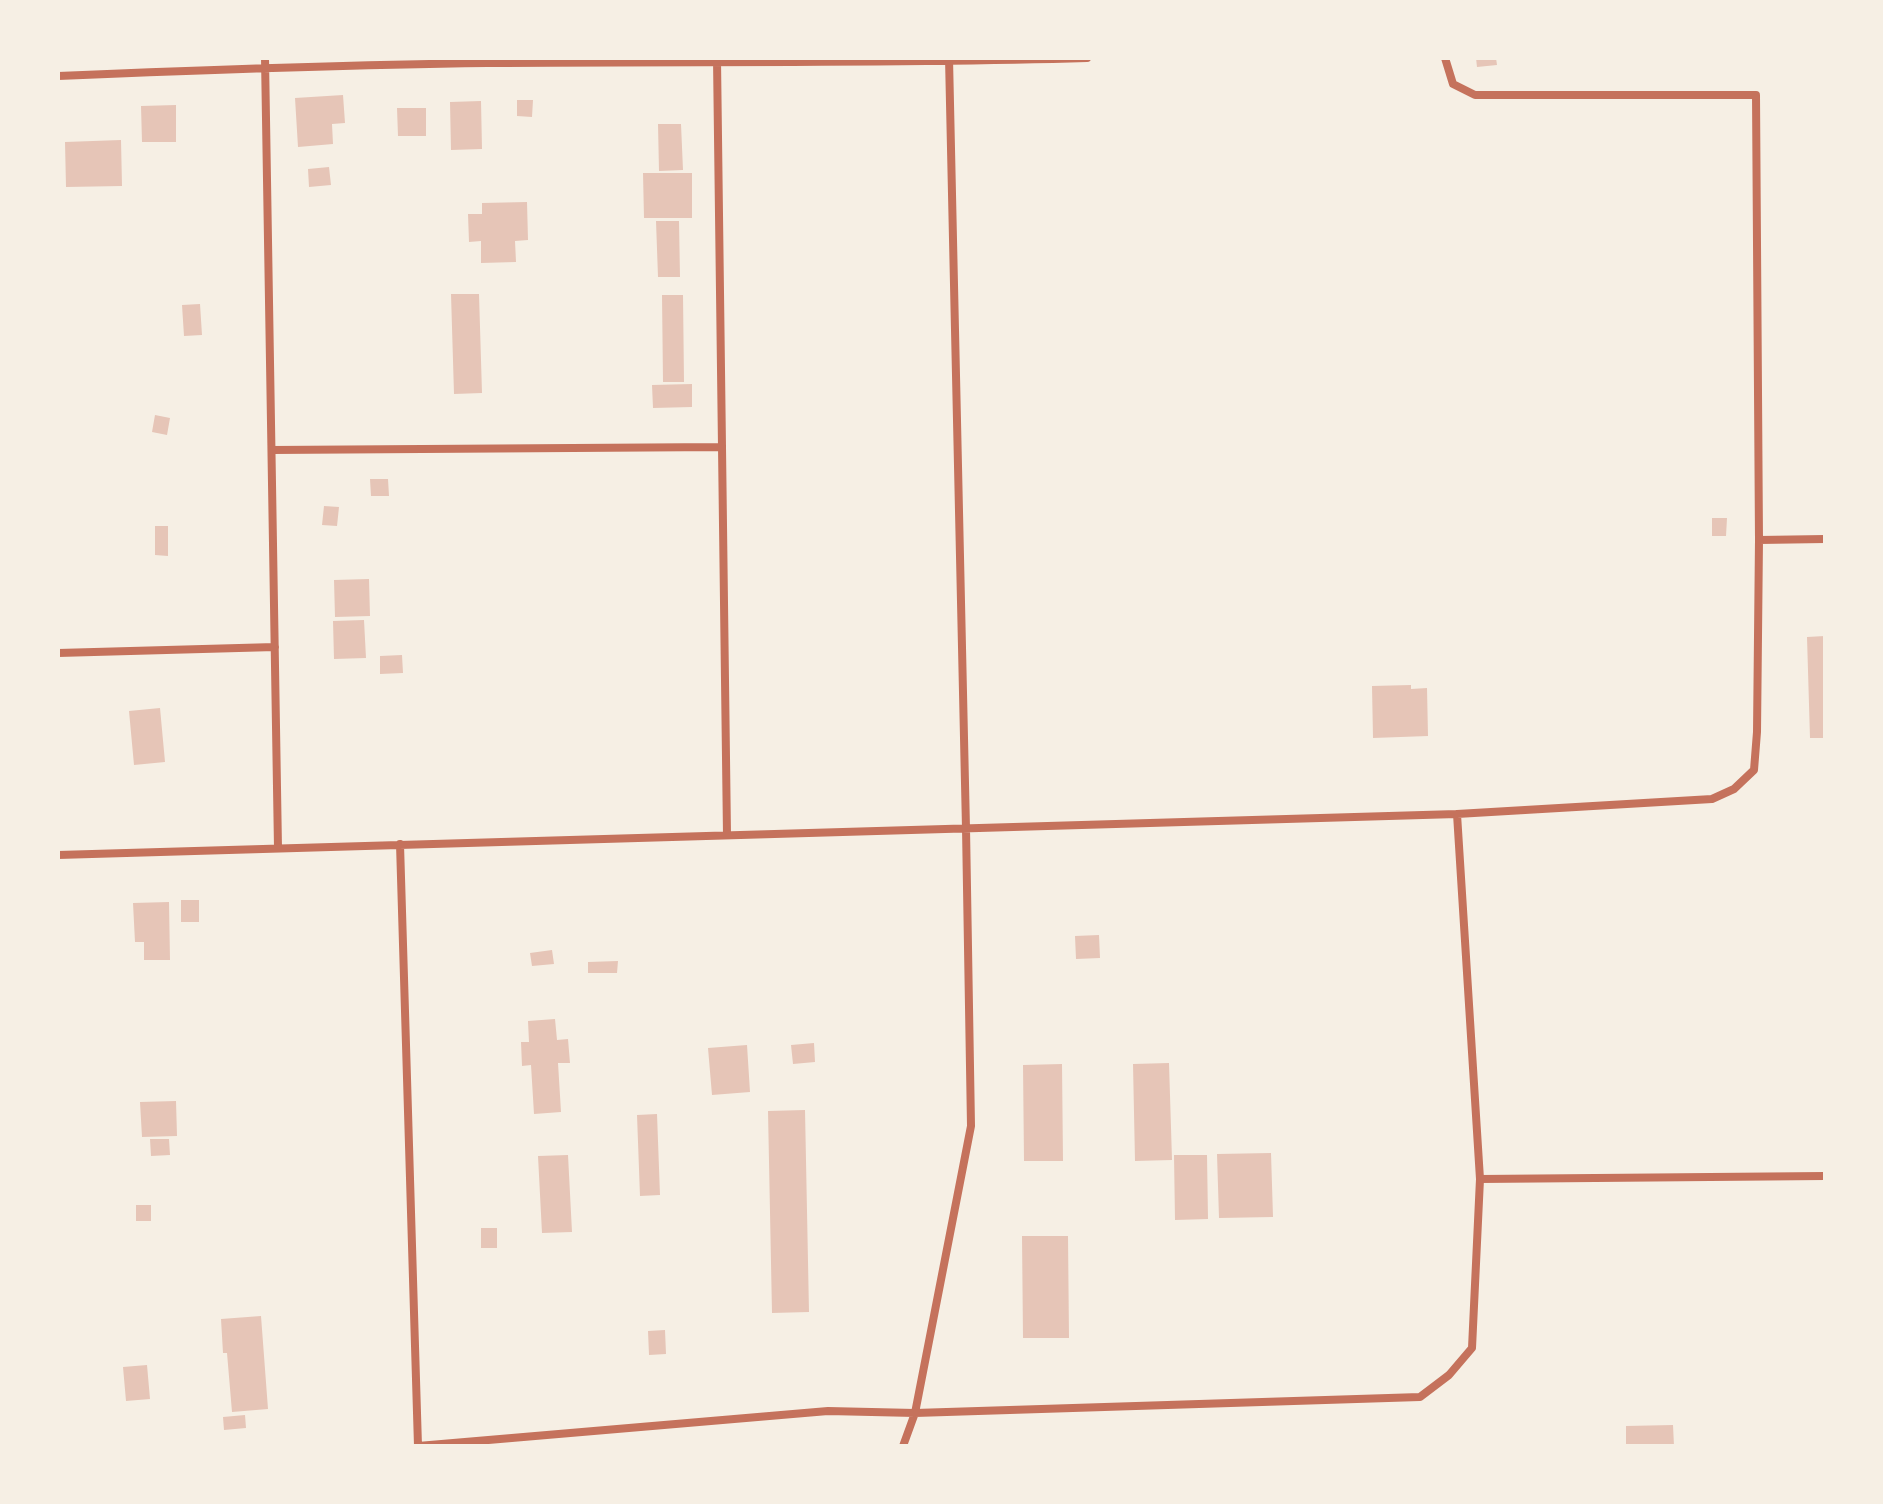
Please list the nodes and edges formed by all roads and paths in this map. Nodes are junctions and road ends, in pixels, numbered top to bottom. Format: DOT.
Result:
graph roads {
  1 [pos="1087,58"];
  2 [pos="1445,58"];
  3 [pos="717,60"];
  4 [pos="949,60"];
  5 [pos="490,61"];
  6 [pos="266,62"];
  7 [pos="58,76"];
  8 [pos="722,447"];
  9 [pos="272,450"];
  10 [pos="1825,539"];
  11 [pos="1759,540"];
  12 [pos="275,647"];
  13 [pos="58,653"];
  14 [pos="1457,814"];
  15 [pos="966,828"];
  16 [pos="727,835"];
  17 [pos="400,844"];
  18 [pos="278,848"];
  19 [pos="58,855"];
  20 [pos="1825,1176"];
  21 [pos="1480,1179"];
  22 [pos="915,1413"];
  23 [pos="418,1446"];
  24 [pos="903,1446"];
  1 -- 4 [label="street"];
  2 -- 11 [label="street"];
  3 -- 4 [label="street"];
  3 -- 5 [label="street"];
  3 -- 8 [label="street"];
  4 -- 15 [label="street"];
  5 -- 6 [label="street"];
  6 -- 7 [label="street"];
  6 -- 9 [label="street"];
  8 -- 9 [label="street"];
  8 -- 16 [label="street"];
  9 -- 12 [label="street"];
  10 -- 11 [label="street"];
  11 -- 14 [label="street"];
  12 -- 13 [label="street"];
  12 -- 18 [label="street"];
  14 -- 15 [label="street"];
  14 -- 21 [label="street"];
  15 -- 16 [label="street"];
  15 -- 22 [label="street"];
  16 -- 17 [label="street"];
  17 -- 18 [label="street"];
  17 -- 23 [label="street"];
  18 -- 19 [label="street"];
  20 -- 21 [label="street"];
  21 -- 22 [label="street"];
  22 -- 23 [label="street"];
  22 -- 24 [label="street"];
}
